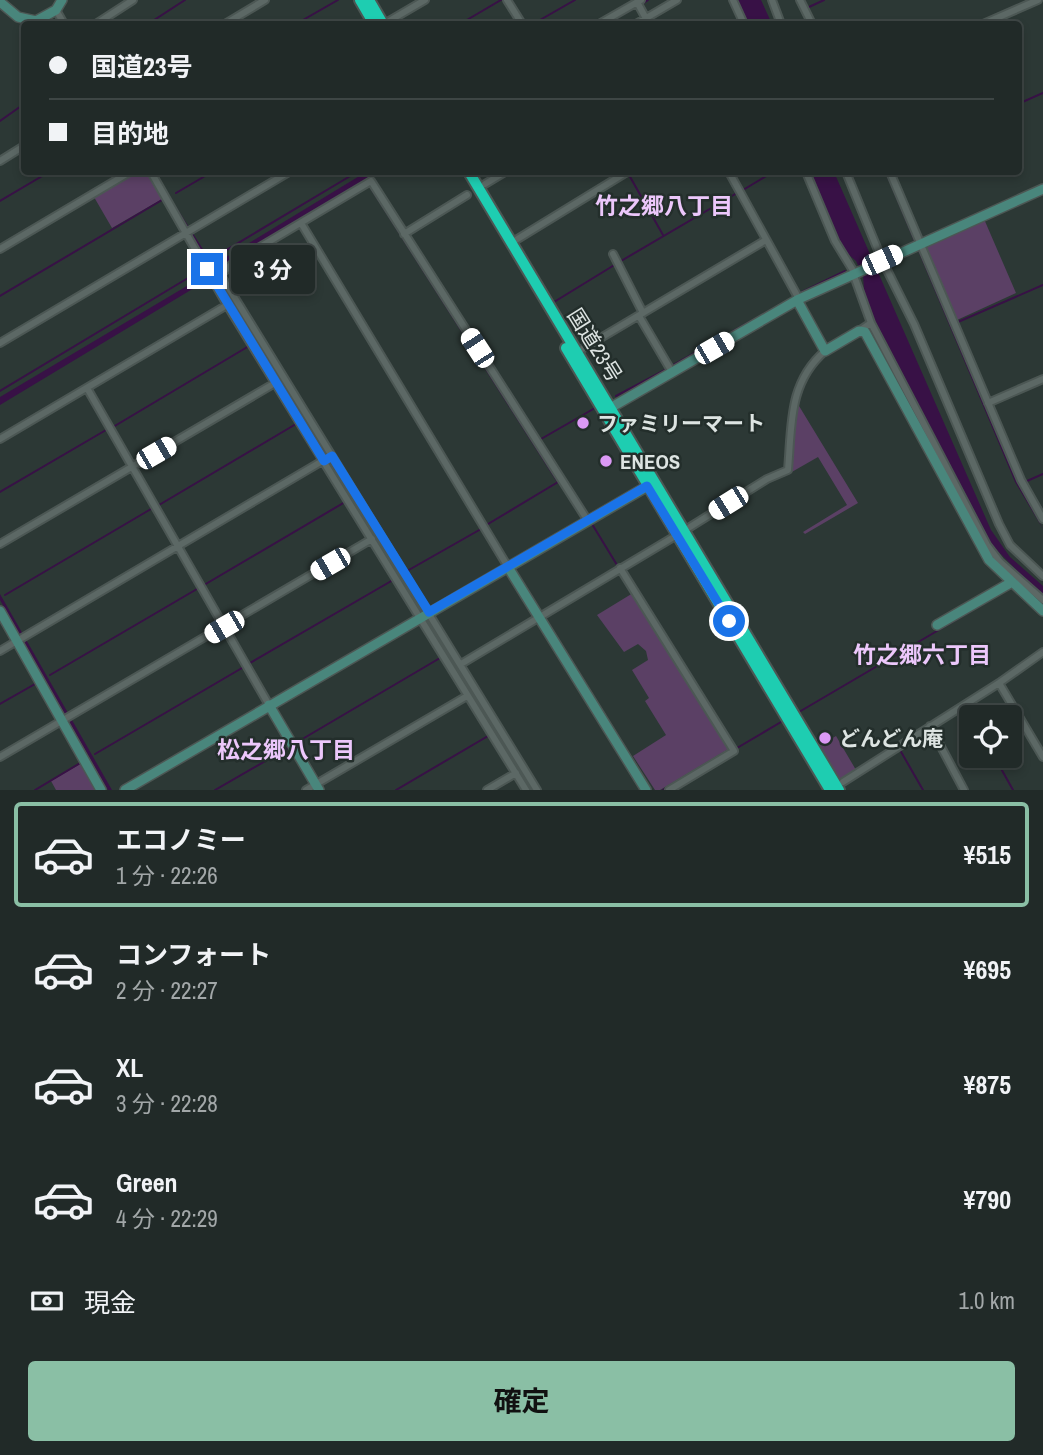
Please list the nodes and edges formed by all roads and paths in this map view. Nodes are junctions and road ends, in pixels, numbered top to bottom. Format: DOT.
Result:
graph roads {
  1 [pos="62,0"];
  2 [pos="133,0"];
  3 [pos="265,0"];
  4 [pos="360,0"];
  5 [pos="369,0"];
  6 [pos="425,0"];
  7 [pos="507,0"];
  8 [pos="677,0"];
  9 [pos="733,0"];
  10 [pos="772,0"];
  11 [pos="800,0"];
  12 [pos="1038,0"];
  13 [pos="0,2"];
  14 [pos="639,3"];
  15 [pos="56,10"];
  16 [pos="647,20"];
  17 [pos="28,21"];
  18 [pos="38,21"];
  19 [pos="62,21"];
  20 [pos="101,21"];
  21 [pos="230,21"];
  22 [pos="372,21"];
  23 [pos="382,21"];
  24 [pos="389,21"];
  25 [pos="520,21"];
  26 [pos="605,21"];
  27 [pos="743,21"];
  28 [pos="780,21"];
  29 [pos="810,21"];
  30 [pos="990,21"];
  31 [pos="21,148"];
  32 [pos="0,161"];
  33 [pos="125,175"];
  34 [pos="153,175"];
  35 [pos="284,175"];
  36 [pos="463,175"];
  37 [pos="471,175"];
  38 [pos="500,175"];
  39 [pos="622,175"];
  40 [pos="731,175"];
  41 [pos="807,175"];
  42 [pos="847,175"];
  43 [pos="891,175"];
  44 [pos="485,184"];
  45 [pos="1043,188"];
  46 [pos="467,195"];
  47 [pos="301,223"];
  48 [pos="190,231"];
  49 [pos="404,234"];
  50 [pos="766,240"];
  51 [pos="511,243"];
  52 [pos="917,244"];
  53 [pos="0,249"];
  54 [pos="613,254"];
  55 [pos="879,261"];
  56 [pos="855,272"];
  57 [pos="217,279"];
  58 [pos="798,300"];
  59 [pos="227,305"];
  60 [pos="641,314"];
  61 [pos="871,323"];
  62 [pos="859,331"];
  63 [pos="0,343"];
  64 [pos="825,351"];
  65 [pos="577,352"];
  66 [pos="672,372"];
  67 [pos="1043,379"];
  68 [pos="275,383"];
  69 [pos="87,388"];
  70 [pos="988,402"];
  71 [pos="608,410"];
  72 [pos="0,439"];
  73 [pos="332,456"];
  74 [pos="324,461"];
  75 [pos="132,468"];
  76 [pos="651,484"];
  77 [pos="1043,519"];
  78 [pos="588,521"];
  79 [pos="690,527"];
  80 [pos="672,538"];
  81 [pos="372,540"];
  82 [pos="0,544"];
  83 [pos="178,547"];
  84 [pos="508,567"];
  85 [pos="620,568"];
  86 [pos="1043,576"];
  87 [pos="1012,582"];
  88 [pos="1043,600"];
  89 [pos="0,611"];
  90 [pos="1043,611"];
  91 [pos="424,614"];
  92 [pos="539,617"];
  93 [pos="937,625"];
  94 [pos="224,627"];
  95 [pos="21,638"];
  96 [pos="0,650"];
  97 [pos="1043,652"];
  98 [pos="460,664"];
  99 [pos="999,683"];
  100 [pos="467,696"];
  101 [pos="269,705"];
  102 [pos="66,719"];
  103 [pos="930,726"];
  104 [pos="0,757"];
  105 [pos="1043,758"];
  106 [pos="516,773"];
  107 [pos="841,786"];
  108 [pos="318,787"];
  109 [pos="101,790"];
  110 [pos="125,790"];
  111 [pos="306,790"];
  112 [pos="487,790"];
  113 [pos="526,790"];
  114 [pos="537,790"];
  115 [pos="646,790"];
  116 [pos="669,790"];
  117 [pos="830,790"];
  118 [pos="964,790"];
  1 -- 15 [label="street"];
  2 -- 20 [label="street"];
  3 -- 21 [label="street"];
  4 -- 22 [label="highway"];
  5 -- 23 [label="highway"];
  6 -- 24 [label="street"];
  7 -- 25 [label="street"];
  8 -- 16 [label="street"];
  9 -- 27 [label="street"];
  10 -- 28 [label="street"];
  11 -- 29 [label="street"];
  12 -- 30 [label="street"];
  13 -- 17 [label="street"];
  14 -- 16 [label="street"];
  14 -- 26 [label="street"];
  15 -- 18 [label="street"];
  15 -- 19 [label="street"];
  31 -- 32 [label="street"];
  33 -- 53 [label="street"];
  34 -- 48 [label="street"];
  35 -- 48 [label="street"];
  36 -- 71 [label="highway, 国道23号"];
  37 -- 51 [label="highway, 国道23号"];
  38 -- 44 [label="street"];
  39 -- 51 [label="street"];
  40 -- 50 [label="street"];
  41 -- 56 [label="street"];
  42 -- 55 [label="street"];
  43 -- 52 [label="street"];
  45 -- 52 [label="street"];
  46 -- 49 [label="street"];
  47 -- 49 [label="street"];
  47 -- 57 [label="street"];
  47 -- 84 [label="street"];
  48 -- 57 [label="street"];
  48 -- 63 [label="street"];
  49 -- 78 [label="street"];
  50 -- 58 [label="street"];
  50 -- 60 [label="street"];
  51 -- 65 [label="highway, 国道23号"];
  52 -- 55 [label="street"];
  52 -- 70 [label="street"];
  54 -- 60 [label="street"];
  55 -- 56 [label="street"];
  55 -- 86 [label="street"];
  56 -- 58 [label="street"];
  56 -- 61 [label="street"];
  57 -- 59 [label="street"];
  57 -- 73 [label="street"];
  58 -- 64 [label="street"];
  58 -- 66 [label="street"];
  59 -- 68 [label="street"];
  59 -- 69 [label="street"];
  60 -- 65 [label="street"];
  60 -- 66 [label="street"];
  61 -- 62 [label="street"];
  61 -- 88 [label="street"];
  62 -- 64 [label="street"];
  62 -- 87 [label="street"];
  64 -- 79 [label="street"];
  65 -- 71 [label="highway, 国道23号"];
  66 -- 71 [label="street"];
  67 -- 70 [label="street"];
  68 -- 74 [label="street"];
  68 -- 75 [label="street"];
  69 -- 72 [label="street"];
  69 -- 75 [label="street"];
  70 -- 77 [label="street"];
  71 -- 76 [label="highway, 国道23号"];
  73 -- 74 [label="street"];
  73 -- 91 [label="street"];
  74 -- 81 [label="street"];
  74 -- 83 [label="street"];
  75 -- 82 [label="street"];
  75 -- 83 [label="street"];
  76 -- 78 [label="street"];
  76 -- 107 [label="highway, 国道23号"];
  76 -- 117 [label="highway, 国道23号"];
  78 -- 84 [label="street"];
  80 -- 85 [label="street"];
  81 -- 91 [label="street"];
  81 -- 94 [label="street"];
  83 -- 94 [label="street"];
  83 -- 95 [label="street"];
  84 -- 91 [label="street"];
  84 -- 92 [label="street"];
  85 -- 92 [label="street"];
  85 -- 116 [label="street"];
  87 -- 90 [label="street"];
  87 -- 93 [label="street"];
  89 -- 95 [label="street"];
  91 -- 98 [label="street"];
  91 -- 100 [label="street"];
  91 -- 101 [label="street"];
  92 -- 98 [label="street"];
  92 -- 115 [label="street"];
  94 -- 101 [label="street"];
  94 -- 102 [label="street"];
  95 -- 96 [label="street"];
  95 -- 102 [label="street"];
  97 -- 99 [label="street"];
  98 -- 114 [label="street"];
  99 -- 103 [label="street"];
  99 -- 105 [label="street"];
  100 -- 106 [label="street"];
  100 -- 108 [label="street"];
  101 -- 108 [label="street"];
  101 -- 110 [label="street"];
  102 -- 104 [label="street"];
  102 -- 109 [label="street"];
  103 -- 107 [label="street"];
  103 -- 118 [label="street"];
  106 -- 112 [label="street"];
  106 -- 113 [label="street"];
  108 -- 111 [label="street"];
}
